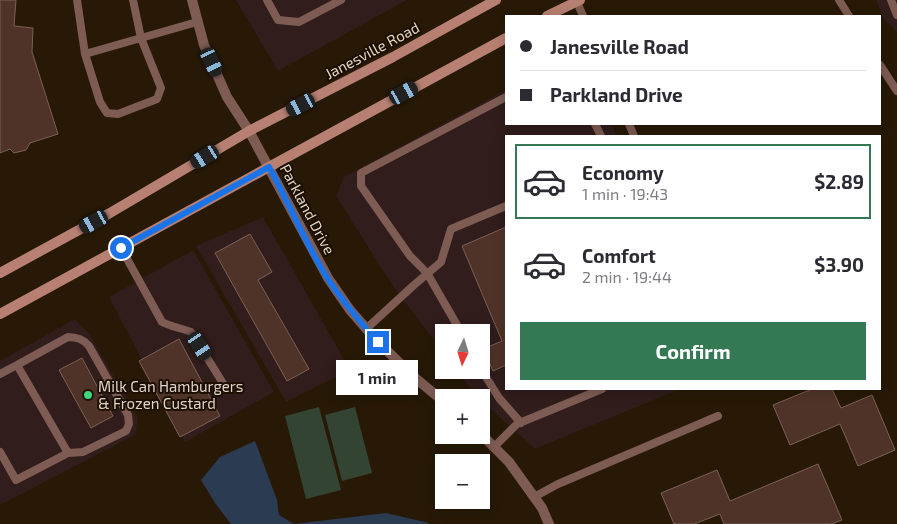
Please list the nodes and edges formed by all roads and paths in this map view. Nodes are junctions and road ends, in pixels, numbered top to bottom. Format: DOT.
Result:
graph roads {
  1 [pos="78,0"];
  2 [pos="133,0"];
  3 [pos="192,0"];
  4 [pos="267,0"];
  5 [pos="341,0"];
  6 [pos="496,0"];
  7 [pos="839,0"];
  8 [pos="891,0"];
  9 [pos="578,1"];
  10 [pos="549,15"];
  11 [pos="583,15"];
  12 [pos="848,15"];
  13 [pos="897,15"];
  14 [pos="197,22"];
  15 [pos="141,38"];
  16 [pos="505,39"];
  17 [pos="85,54"];
  18 [pos="881,67"];
  19 [pos="897,91"];
  20 [pos="505,98"];
  21 [pos="249,131"];
  22 [pos="269,167"];
  23 [pos="505,206"];
  24 [pos="121,248"];
  25 [pos="0,273"];
  26 [pos="427,273"];
  27 [pos="0,314"];
  28 [pos="456,324"];
  29 [pos="366,330"];
  30 [pos="17,365"];
  31 [pos="0,374"];
  32 [pos="487,379"];
  33 [pos="226,388"];
  34 [pos="600,390"];
  35 [pos="435,394"];
  36 [pos="718,416"];
  37 [pos="521,422"];
  38 [pos="490,443"];
  39 [pos="494,447"];
  40 [pos="0,452"];
  41 [pos="68,453"];
  42 [pos="534,497"];
  43 [pos="549,524"];
  1 -- 17 [label="lane"];
  2 -- 15 [label="lane"];
  3 -- 14 [label="street, Parkland Drive"];
  4 -- 5 [label="lane"];
  6 -- 21 [label="main road, Janesville Road"];
  7 -- 12 [label="lane"];
  8 -- 13 [label="lane"];
  9 -- 10 [label="main road"];
  9 -- 11 [label="lane"];
  14 -- 15 [label="lane"];
  14 -- 21 [label="street, Parkland Drive"];
  15 -- 17 [label="lane"];
  15 -- 17 [label="lane"];
  16 -- 22 [label="main road"];
  18 -- 19 [label="lane"];
  20 -- 26 [label="lane"];
  21 -- 22 [label="street, Parkland Drive"];
  21 -- 25 [label="main road, Janesville Road"];
  22 -- 24 [label="main road"];
  22 -- 29 [label="street, Parkland Drive"];
  23 -- 26 [label="lane"];
  24 -- 27 [label="main road"];
  24 -- 33 [label="lane"];
  26 -- 28 [label="lane"];
  26 -- 29 [label="lane"];
  29 -- 35 [label="street, Parkland Drive"];
  30 -- 31 [label="lane"];
  30 -- 41 [label="lane"];
  30 -- 41 [label="lane"];
  32 -- 37 [label="lane"];
  34 -- 37 [label="lane"];
  36 -- 42 [label="lane"];
  37 -- 39 [label="lane"];
  38 -- 39 [label="street"];
  39 -- 42 [label="street"];
  40 -- 41 [label="lane"];
  42 -- 43 [label="street"];
}
